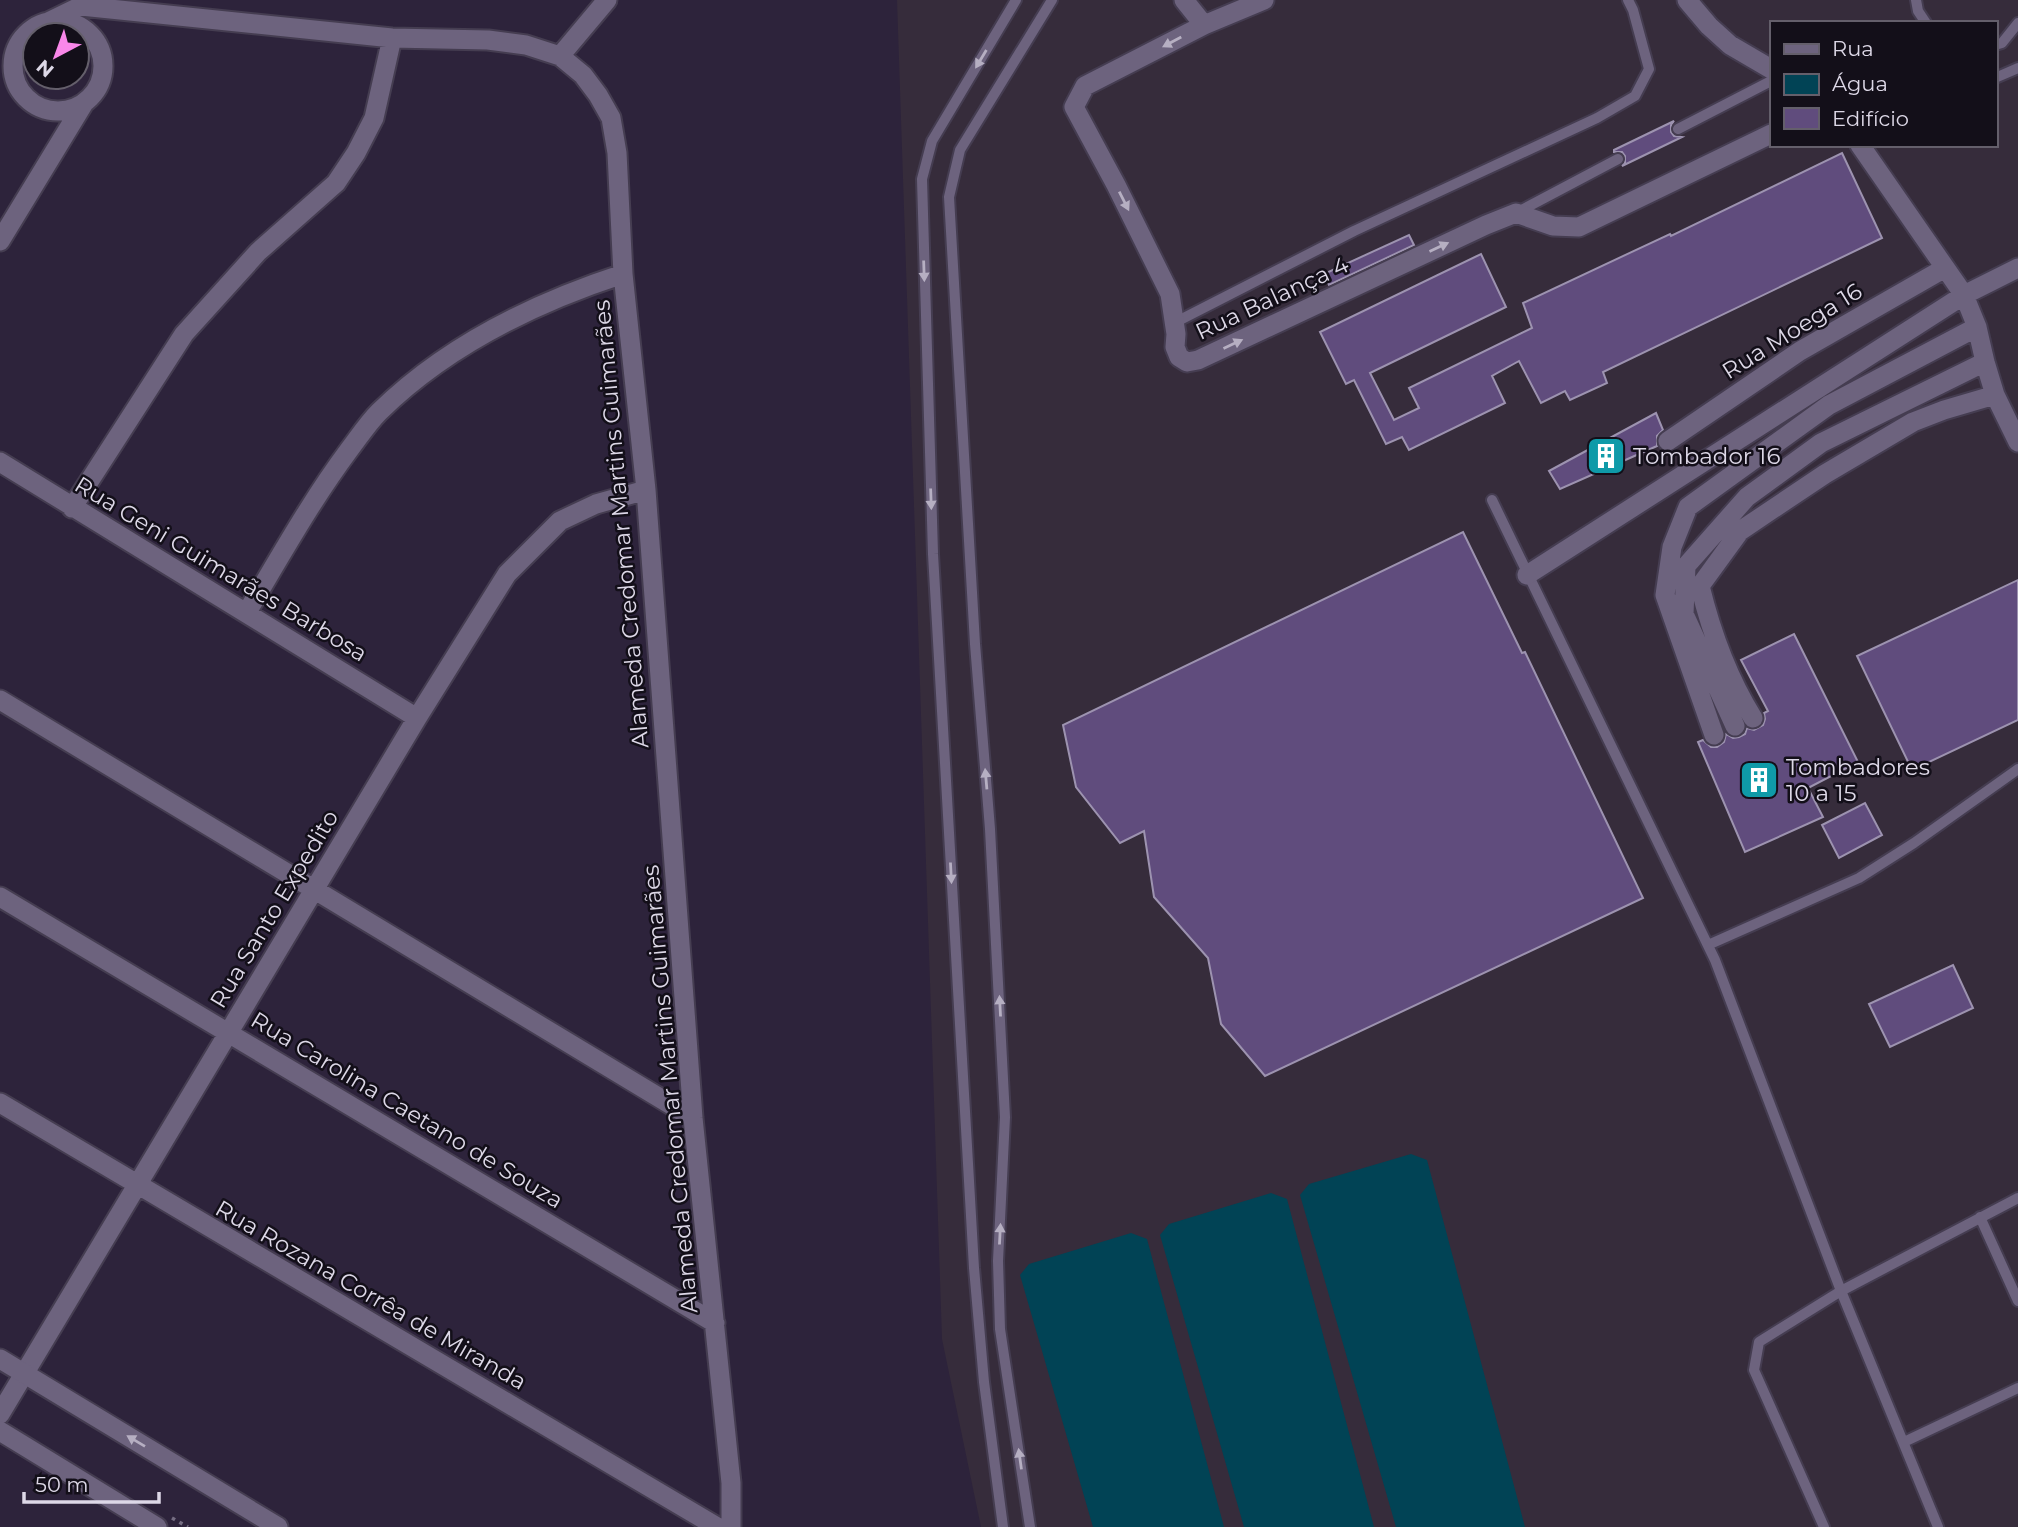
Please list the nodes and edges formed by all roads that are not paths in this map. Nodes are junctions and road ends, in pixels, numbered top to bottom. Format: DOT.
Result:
graph roads {
  1 [pos="607,0"];
  2 [pos="1016,0"];
  3 [pos="1052,0"];
  4 [pos="1184,0"];
  5 [pos="1264,0"];
  6 [pos="1628,0"];
  7 [pos="1687,0"];
  8 [pos="1916,0"];
  9 [pos="50,21"];
  10 [pos="1925,21"];
  11 [pos="2018,23"];
  12 [pos="1204,25"];
  13 [pos="91,35"];
  14 [pos="392,38"];
  15 [pos="21,40"];
  16 [pos="1997,44"];
  17 [pos="18,45"];
  18 [pos="560,57"];
  19 [pos="0,60"];
  20 [pos="1770,68"];
  21 [pos="2018,68"];
  22 [pos="1997,77"];
  23 [pos="1770,82"];
  24 [pos="84,103"];
  25 [pos="1678,129"];
  26 [pos="1770,134"];
  27 [pos="1861,147"];
  28 [pos="1618,159"];
  29 [pos="1516,213"];
  30 [pos="0,241"];
  31 [pos="1945,268"];
  32 [pos="2018,268"];
  33 [pos="623,274"];
  34 [pos="1964,295"];
  35 [pos="1174,323"];
  36 [pos="1977,327"];
  37 [pos="1985,362"];
  38 [pos="1995,395"];
  39 [pos="1668,441"];
  40 [pos="2018,442"];
  41 [pos="0,462"];
  42 [pos="646,490"];
  43 [pos="1492,500"];
  44 [pos="72,508"];
  45 [pos="1527,575"];
  46 [pos="247,612"];
  47 [pos="0,700"];
  48 [pos="417,718"];
  49 [pos="1754,718"];
  50 [pos="1735,726"];
  51 [pos="1714,735"];
  52 [pos="2018,769"];
  53 [pos="314,891"];
  54 [pos="0,897"];
  55 [pos="1708,945"];
  56 [pos="229,1032"];
  57 [pos="0,1103"];
  58 [pos="693,1118"];
  59 [pos="137,1186"];
  60 [pos="2018,1198"];
  61 [pos="1980,1217"];
  62 [pos="1841,1291"];
  63 [pos="2018,1301"];
  64 [pos="715,1322"];
  65 [pos="0,1359"];
  66 [pos="24,1373"];
  67 [pos="2018,1388"];
  68 [pos="0,1414"];
  69 [pos="0,1432"];
  70 [pos="1904,1442"];
  71 [pos="157,1527"];
  72 [pos="278,1527"];
  73 [pos="717,1527"];
  74 [pos="731,1527"];
  75 [pos="1003,1527"];
  76 [pos="1030,1527"];
  77 [pos="1824,1527"];
  78 [pos="1938,1527"];
  1 -- 18 [label="street"];
  2 -- 75 [label="lane, one-way"];
  76 -- 3 [label="lane, one-way"];
  4 -- 12 [label="street"];
  5 -- 12 [label="street"];
  6 -- 35 [label="lane"];
  7 -- 20 [label="street"];
  8 -- 10 [label="lane"];
  9 -- 14 [label="street, Alameda Credomar Martins Guimarães"];
  11 -- 16 [label="lane"];
  12 -- 35 [label="street, Rua Balança 4, one-way"];
  13 -- 24 [label="street"];
  14 -- 18 [label="street, Alameda Credomar Martins Guimarães"];
  14 -- 44 [label="street"];
  15 -- 17 [label="street"];
  17 -- 19 [label="street"];
  17 -- 24 [label="street"];
  18 -- 33 [label="street, Alameda Credomar Martins Guimarães"];
  21 -- 22 [label="lane"];
  23 -- 25 [label="lane"];
  24 -- 30 [label="street"];
  26 -- 29 [label="street"];
  27 -- 31 [label="street"];
  28 -- 29 [label="lane"];
  35 -- 29 [label="street, Rua Balança 4, one-way"];
  31 -- 34 [label="street"];
  31 -- 39 [label="street, Rua Moega 16"];
  32 -- 34 [label="street"];
  33 -- 42 [label="street, Alameda Credomar Martins Guimarães"];
  33 -- 46 [label="street"];
  34 -- 36 [label="street"];
  34 -- 45 [label="street"];
  36 -- 37 [label="street"];
  36 -- 51 [label="street"];
  37 -- 38 [label="street"];
  37 -- 50 [label="street"];
  38 -- 40 [label="street"];
  38 -- 49 [label="street"];
  41 -- 44 [label="street, Rua Geni Guimarães Barbosa"];
  42 -- 48 [label="street, Rua Santo Expedito"];
  42 -- 58 [label="street, Alameda Credomar Martins Guimarães"];
  43 -- 45 [label="lane"];
  44 -- 46 [label="street, Rua Geni Guimarães Barbosa"];
  45 -- 55 [label="lane"];
  46 -- 48 [label="street, Rua Geni Guimarães Barbosa"];
  47 -- 53 [label="street"];
  48 -- 53 [label="street, Rua Santo Expedito"];
  52 -- 55 [label="lane"];
  53 -- 56 [label="street, Rua Santo Expedito"];
  53 -- 58 [label="street"];
  54 -- 56 [label="street, Rua Carolina Caetano de Souza"];
  55 -- 62 [label="lane"];
  56 -- 59 [label="street, Rua Santo Expedito"];
  56 -- 64 [label="street, Rua Carolina Caetano de Souza"];
  57 -- 59 [label="street, Rua Rozana Corrêa de Miranda"];
  58 -- 64 [label="street, Alameda Credomar Martins Guimarães"];
  59 -- 66 [label="street, Rua Santo Expedito"];
  59 -- 73 [label="street, Rua Rozana Corrêa de Miranda"];
  60 -- 61 [label="lane"];
  61 -- 62 [label="lane"];
  61 -- 63 [label="lane"];
  62 -- 70 [label="lane"];
  62 -- 77 [label="lane"];
  64 -- 74 [label="street, Alameda Credomar Martins Guimarães"];
  65 -- 66 [label="street"];
  66 -- 68 [label="street, Rua Santo Expedito"];
  72 -- 66 [label="street, one-way"];
  67 -- 70 [label="lane"];
  69 -- 71 [label="street"];
  70 -- 78 [label="lane"];
}
